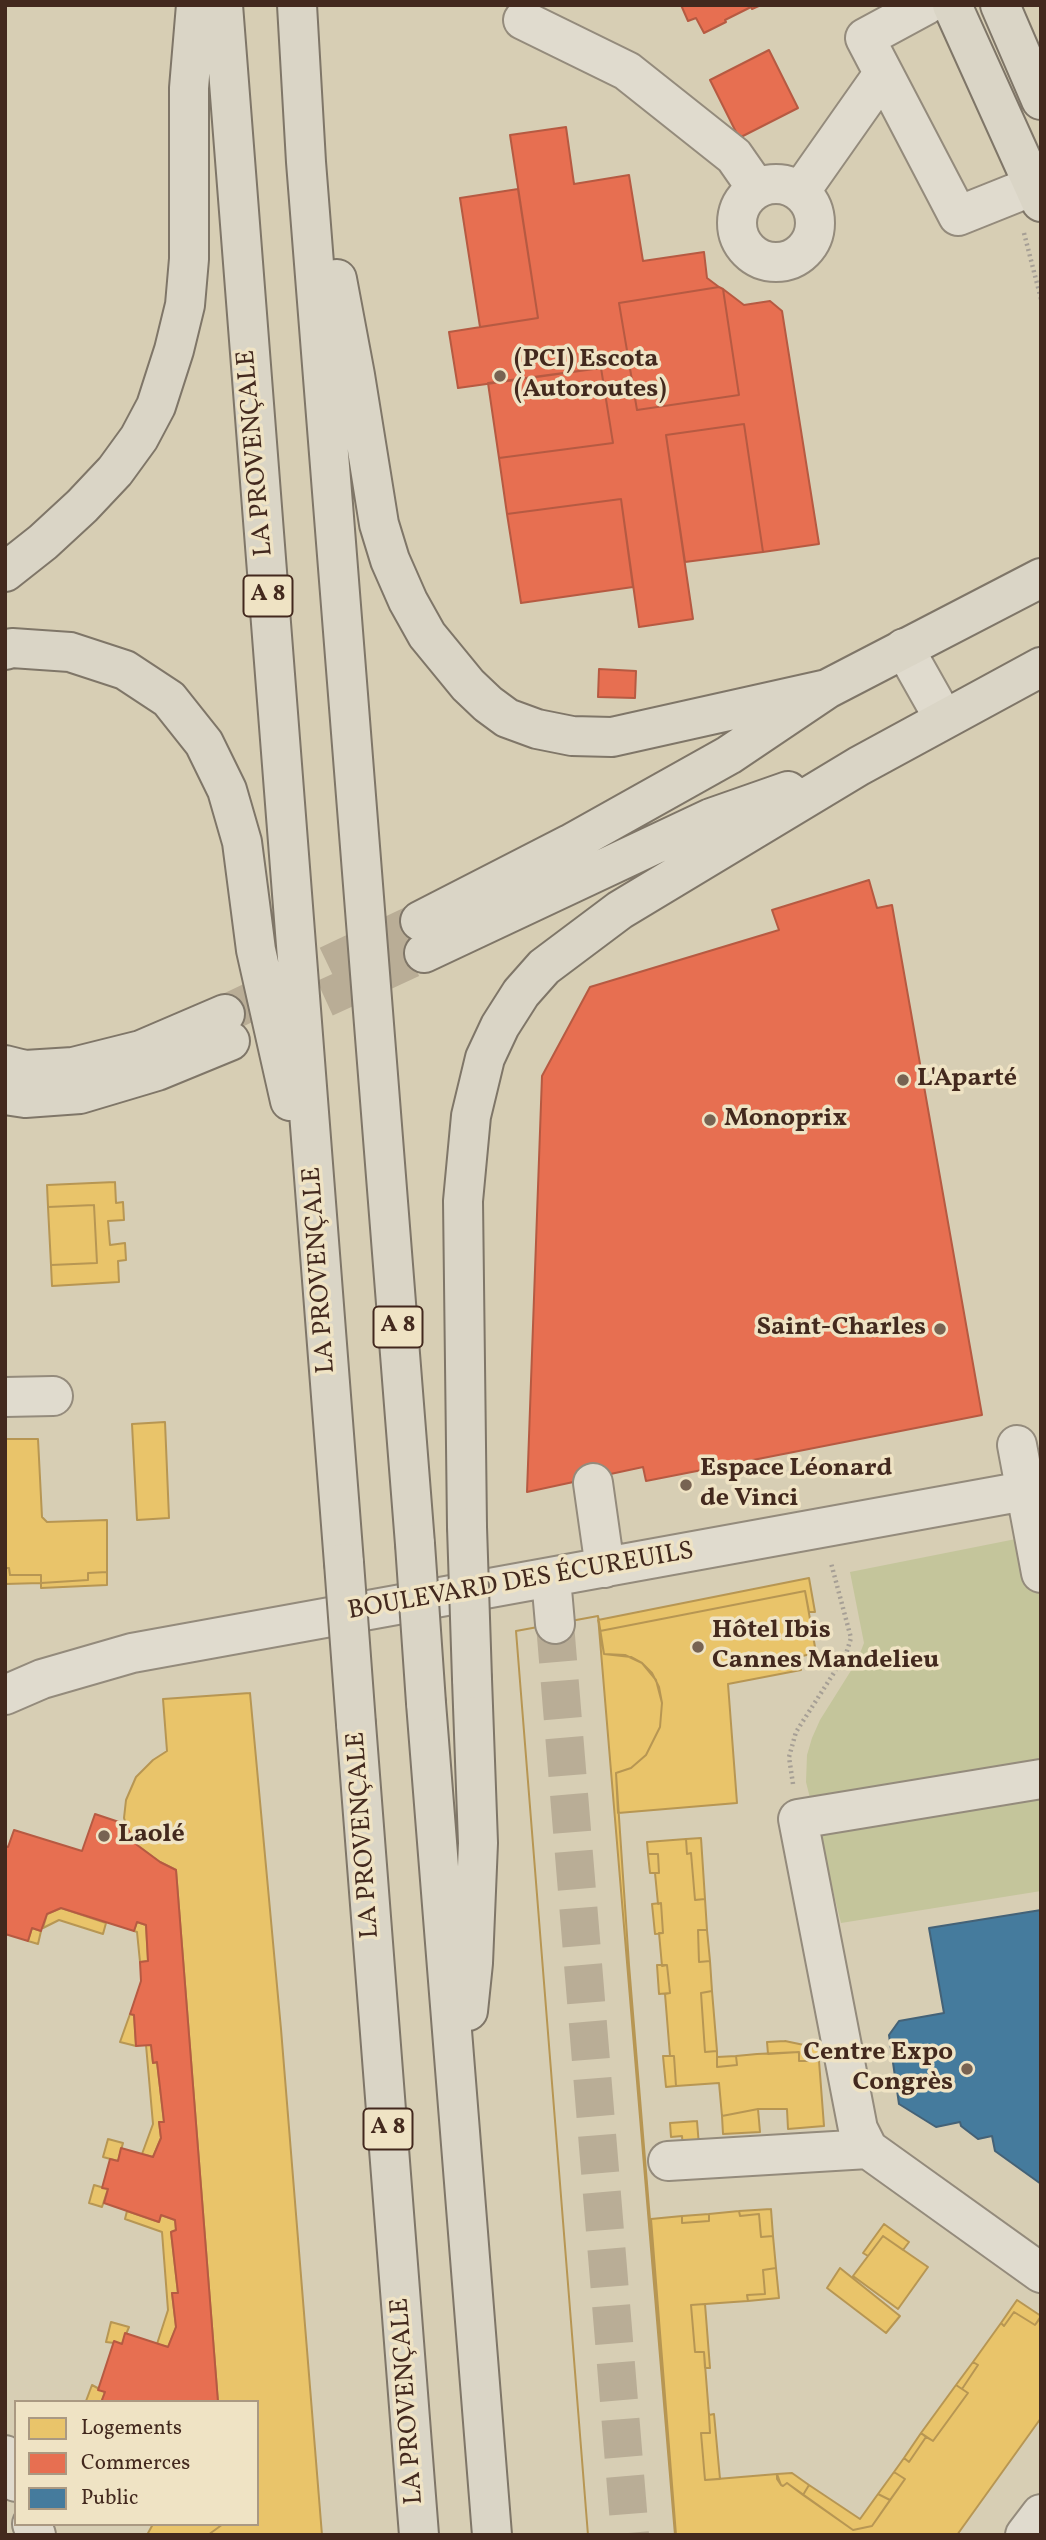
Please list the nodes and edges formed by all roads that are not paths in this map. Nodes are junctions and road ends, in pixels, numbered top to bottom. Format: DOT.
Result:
graph roads {
  1 [pos="197,5"];
  2 [pos="223,5"];
  3 [pos="297,5"];
  4 [pos="926,5"];
  5 [pos="952,5"];
  6 [pos="1000,5"];
  7 [pos="523,20"];
  8 [pos="883,74"];
  9 [pos="1041,100"];
  10 [pos="306,162"];
  11 [pos="757,189"];
  12 [pos="800,191"];
  13 [pos="1037,194"];
  14 [pos="5,572"];
  15 [pos="1040,578"];
  16 [pos="904,648"];
  17 [pos="5,650"];
  18 [pos="1041,667"];
  19 [pos="827,689"];
  20 [pos="944,719"];
  21 [pos="859,766"];
  22 [pos="5,1065"];
  23 [pos="5,1095"];
  24 [pos="315,1187"];
  25 [pos="52,1396"];
  26 [pos="5,1398"];
  27 [pos="1017,1445"];
  28 [pos="593,1483"];
  29 [pos="1033,1489"];
  30 [pos="605,1568"];
  31 [pos="1041,1573"];
  32 [pos="551,1578"];
  33 [pos="555,1624"];
  34 [pos="5,1695"];
  35 [pos="1041,1779"];
  36 [pos="458,2114"];
  37 [pos="868,2149"];
  38 [pos="668,2161"];
  39 [pos="1041,2273"];
  40 [pos="5,2455"];
  41 [pos="14,2477"];
  42 [pos="1041,2514"];
  43 [pos="419,2535"];
  44 [pos="492,2535"];
  45 [pos="1025,2535"];
  1 -- 14 [label="main road"];
  2 -- 24 [label="main road, LA PROVENÇALE / A 8"];
  3 -- 10 [label="main road, A 8"];
  4 -- 8 [label="street"];
  5 -- 13 [label="main road"];
  6 -- 9 [label="main road"];
  7 -- 11 [label="street"];
  8 -- 12 [label="street"];
  8 -- 13 [label="street"];
  10 -- 19 [label="main road"];
  10 -- 36 [label="main road, A 8, bridge"];
  11 -- 12 [label="street"];
  11 -- 12 [label="street"];
  15 -- 16 [label="main road"];
  16 -- 19 [label="main road"];
  16 -- 20 [label="street"];
  17 -- 24 [label="main road"];
  18 -- 20 [label="main road"];
  19 -- 21 [label="main road"];
  20 -- 21 [label="main road"];
  21 -- 36 [label="main road, bridge"];
  22 -- 23 [label="main road"];
  24 -- 43 [label="main road, LA PROVENÇALE / A 8, bridge"];
  25 -- 26 [label="street"];
  27 -- 29 [label="street"];
  28 -- 30 [label="street"];
  29 -- 30 [label="street, BOULEVARD DES ÉCUREUILS"];
  29 -- 31 [label="street"];
  30 -- 32 [label="street, BOULEVARD DES ÉCUREUILS"];
  32 -- 33 [label="street"];
  32 -- 34 [label="street, BOULEVARD DES ÉCUREUILS"];
  35 -- 37 [label="street"];
  36 -- 44 [label="main road, A 8"];
  37 -- 38 [label="street"];
  37 -- 39 [label="street"];
  40 -- 41 [label="street"];
  42 -- 45 [label="street"];
}
